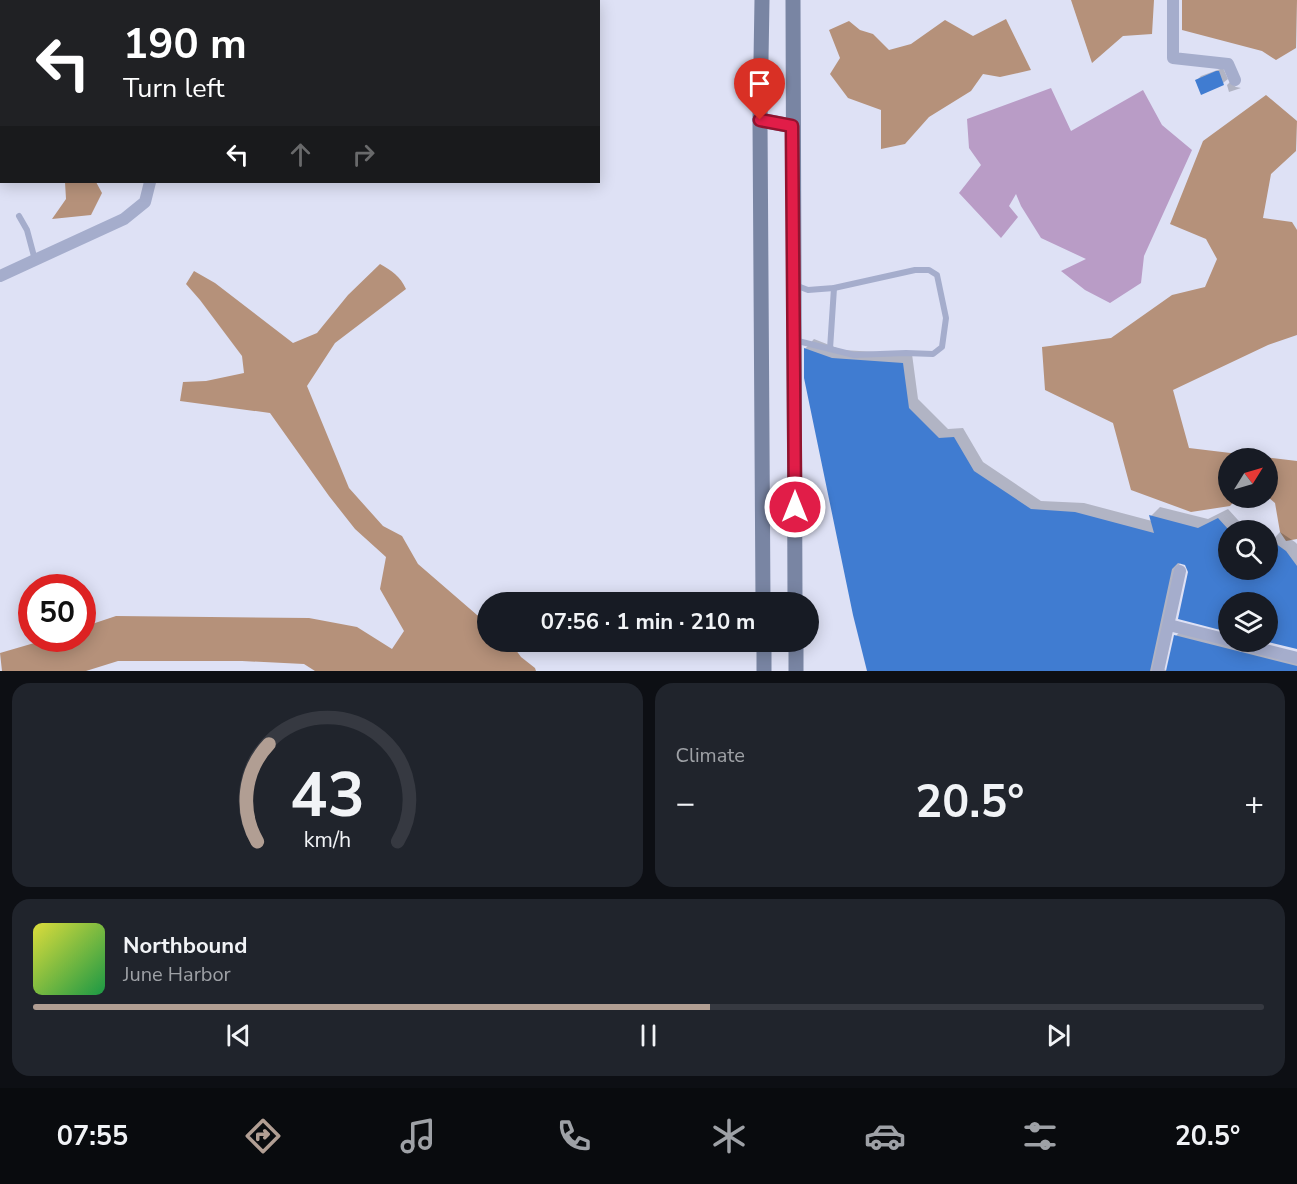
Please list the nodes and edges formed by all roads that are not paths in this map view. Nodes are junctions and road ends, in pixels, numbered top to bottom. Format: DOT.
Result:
graph roads {
  1 [pos="762,0"];
  2 [pos="793,0"];
  3 [pos="1173,0"];
  4 [pos="1235,80"];
  5 [pos="760,120"];
  6 [pos="792,126"];
  7 [pos="150,183"];
  8 [pos="19,216"];
  9 [pos="35,260"];
  10 [pos="0,276"];
  11 [pos="794,285"];
  12 [pos="834,288"];
  13 [pos="794,340"];
  14 [pos="830,349"];
  15 [pos="1180,571"];
  16 [pos="763,592"];
  17 [pos="795,592"];
  18 [pos="1169,625"];
  19 [pos="1218,637"];
  20 [pos="764,652"];
  21 [pos="796,652"];
  22 [pos="1273,652"];
  23 [pos="1297,658"];
  24 [pos="764,671"];
  25 [pos="796,671"];
  26 [pos="1158,671"];
  1 -- 5 [label="main road"];
  2 -- 6 [label="main road"];
  3 -- 4 [label="street"];
  5 -- 6 [label="main road"];
  5 -- 16 [label="main road"];
  6 -- 11 [label="main road"];
  7 -- 9 [label="street"];
  8 -- 9 [label="lane"];
  9 -- 10 [label="street"];
  11 -- 12 [label="lane"];
  11 -- 13 [label="main road"];
  12 -- 14 [label="lane"];
  12 -- 14 [label="lane"];
  13 -- 14 [label="lane"];
  13 -- 17 [label="main road"];
  15 -- 18 [label="street"];
  18 -- 19 [label="street"];
  18 -- 26 [label="street"];
  20 -- 24 [label="main road"];
  21 -- 25 [label="main road"];
  22 -- 23 [label="street"];
}
